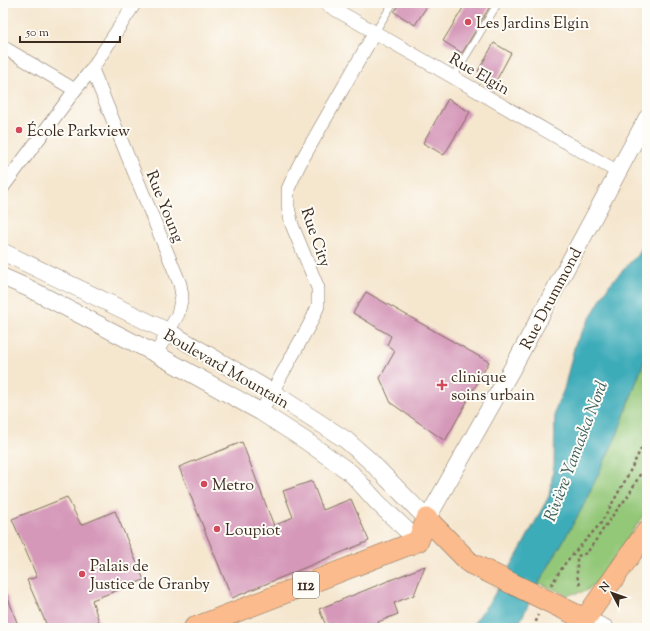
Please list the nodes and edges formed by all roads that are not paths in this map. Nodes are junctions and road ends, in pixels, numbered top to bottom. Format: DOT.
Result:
graph roads {
  1 [pos="134,3"];
  2 [pos="324,3"];
  3 [pos="393,3"];
  4 [pos="498,3"];
  5 [pos="375,32"];
  6 [pos="3,47"];
  7 [pos="92,69"];
  8 [pos="453,77"];
  9 [pos="75,90"];
  10 [pos="647,118"];
  11 [pos="618,172"];
  12 [pos="3,186"];
  13 [pos="3,252"];
  14 [pos="3,277"];
  15 [pos="169,332"];
  16 [pos="156,354"];
  17 [pos="272,392"];
  18 [pos="261,412"];
  19 [pos="427,519"];
  20 [pos="647,531"];
  21 [pos="418,541"];
  22 [pos="470,563"];
  23 [pos="583,624"];
  24 [pos="194,628"];
  25 [pos="605,628"];
  1 -- 7 [label="street"];
  2 -- 5 [label="street, Rue Elgin"];
  3 -- 5 [label="lane"];
  4 -- 8 [label="lane"];
  5 -- 8 [label="street, Rue Elgin"];
  5 -- 17 [label="street, Rue City"];
  6 -- 9 [label="street"];
  7 -- 9 [label="street"];
  7 -- 15 [label="street, Rue Young"];
  8 -- 11 [label="street, Rue Elgin"];
  9 -- 12 [label="street"];
  10 -- 11 [label="street, Rue Drummond"];
  11 -- 19 [label="street, Rue Drummond"];
  13 -- 15 [label="street, Boulevard Mountain"];
  14 -- 16 [label="street, Boulevard Mountain"];
  15 -- 16 [label="street, Rue Young"];
  15 -- 17 [label="street, Boulevard Mountain"];
  16 -- 18 [label="street, Boulevard Mountain"];
  17 -- 18 [label="street, Rue City"];
  17 -- 19 [label="street, Boulevard Mountain"];
  18 -- 21 [label="street, Boulevard Mountain"];
  19 -- 21 [label="main road"];
  19 -- 22 [label="main road"];
  20 -- 23 [label="main road"];
  21 -- 22 [label="main road"];
  21 -- 24 [label="main road, 112"];
  22 -- 23 [label="main road, bridge"];
  23 -- 25 [label="street"];
}
